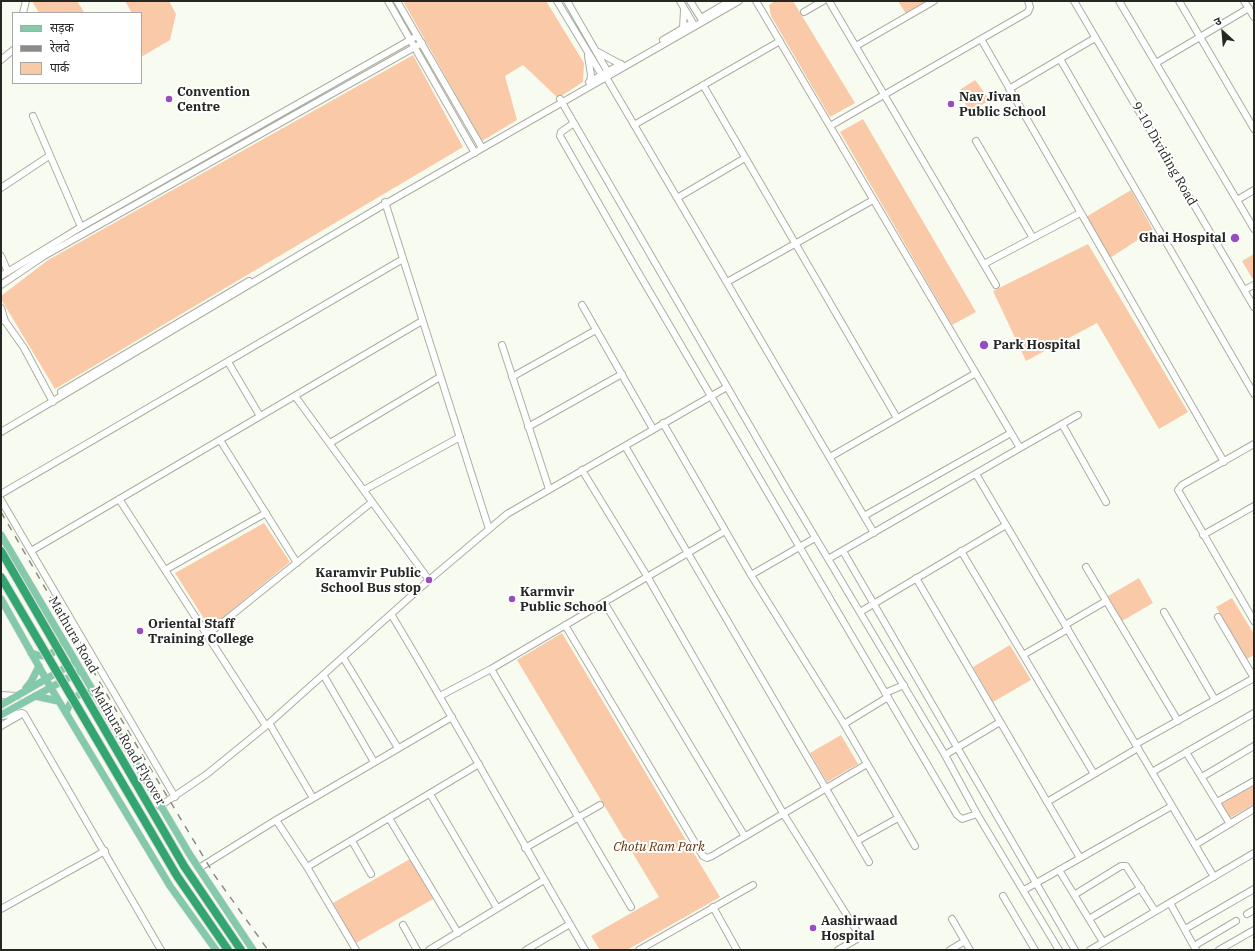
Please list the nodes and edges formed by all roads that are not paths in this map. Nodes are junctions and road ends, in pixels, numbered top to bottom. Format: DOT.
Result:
graph roads {
  1 [pos="26,1"];
  2 [pos="388,1"];
  3 [pos="397,1"];
  4 [pos="557,1"];
  5 [pos="566,1"];
  6 [pos="680,1"];
  7 [pos="730,1"];
  8 [pos="738,1"];
  9 [pos="756,1"];
  10 [pos="824,1"];
  11 [pos="829,1"];
  12 [pos="934,1"];
  13 [pos="1028,1"];
  14 [pos="1074,1"];
  15 [pos="1120,1"];
  16 [pos="1179,1"];
  17 [pos="1244,1"];
  18 [pos="692,3"];
  19 [pos="1249,8"];
  20 [pos="684,9"];
  21 [pos="23,12"];
  22 [pos="804,12"];
  23 [pos="709,13"];
  24 [pos="1254,17"];
  25 [pos="702,20"];
  26 [pos="694,24"];
  27 [pos="683,28"];
  28 [pos="418,36"];
  29 [pos="1200,37"];
  30 [pos="1096,38"];
  31 [pos="981,39"];
  32 [pos="410,40"];
  33 [pos="780,41"];
  34 [pos="422,43"];
  35 [pos="593,46"];
  36 [pos="856,46"];
  37 [pos="414,47"];
  38 [pos="585,48"];
  39 [pos="12,51"];
  40 [pos="1060,59"];
  41 [pos="1,60"];
  42 [pos="1156,63"];
  43 [pos="620,64"];
  44 [pos="606,75"];
  45 [pos="590,82"];
  46 [pos="703,85"];
  47 [pos="1009,89"];
  48 [pos="885,96"];
  49 [pos="561,101"];
  50 [pos="33,116"];
  51 [pos="574,124"];
  52 [pos="634,124"];
  53 [pos="830,126"];
  54 [pos="1254,129"];
  55 [pos="976,141"];
  56 [pos="481,147"];
  57 [pos="474,151"];
  58 [pos="49,156"];
  59 [pos="745,158"];
  60 [pos="1,188"];
  61 [pos="1254,190"];
  62 [pos="677,198"];
  63 [pos="874,200"];
  64 [pos="1237,200"];
  65 [pos="385,202"];
  66 [pos="1080,213"];
  67 [pos="80,227"];
  68 [pos="1254,229"];
  69 [pos="1033,238"];
  70 [pos="796,244"];
  71 [pos="1,256"];
  72 [pos="403,259"];
  73 [pos="984,264"];
  74 [pos="8,272"];
  75 [pos="1,276"];
  76 [pos="727,282"];
  77 [pos="1,285"];
  78 [pos="996,285"];
  79 [pos="1254,285"];
  80 [pos="1244,290"];
  81 [pos="582,305"];
  82 [pos="1254,307"];
  83 [pos="1,308"];
  84 [pos="3,321"];
  85 [pos="422,321"];
  86 [pos="596,330"];
  87 [pos="502,345"];
  88 [pos="228,362"];
  89 [pos="976,373"];
  90 [pos="622,374"];
  91 [pos="440,377"];
  92 [pos="512,377"];
  93 [pos="727,387"];
  94 [pos="1254,394"];
  95 [pos="295,396"];
  96 [pos="711,396"];
  97 [pos="52,400"];
  98 [pos="1078,415"];
  99 [pos="260,416"];
  100 [pos="897,418"];
  101 [pos="663,423"];
  102 [pos="1062,424"];
  103 [pos="528,427"];
  104 [pos="1,428"];
  105 [pos="653,429"];
  106 [pos="1,432"];
  107 [pos="1011,433"];
  108 [pos="460,437"];
  109 [pos="220,440"];
  110 [pos="330,443"];
  111 [pos="1254,444"];
  112 [pos="625,446"];
  113 [pos="1020,448"];
  114 [pos="830,457"];
  115 [pos="1224,462"];
  116 [pos="582,470"];
  117 [pos="976,474"];
  118 [pos="549,489"];
  119 [pos="364,490"];
  120 [pos="1,494"];
  121 [pos="119,499"];
  122 [pos="1,500"];
  123 [pos="372,502"];
  124 [pos="1106,502"];
  125 [pos="1254,506"];
  126 [pos="266,514"];
  127 [pos="864,516"];
  128 [pos="1006,525"];
  129 [pos="489,529"];
  130 [pos="725,531"];
  131 [pos="874,533"];
  132 [pos="1,535"];
  133 [pos="1203,535"];
  134 [pos="816,538"];
  135 [pos="800,547"];
  136 [pos="1,551"];
  137 [pos="31,551"];
  138 [pos="843,551"];
  139 [pos="961,552"];
  140 [pos="687,553"];
  141 [pos="828,559"];
  142 [pos="297,563"];
  143 [pos="1086,567"];
  144 [pos="164,570"];
  145 [pos="751,575"];
  146 [pos="647,576"];
  147 [pos="1,577"];
  148 [pos="916,578"];
  149 [pos="429,580"];
  150 [pos="1,599"];
  151 [pos="1106,601"];
  152 [pos="604,602"];
  153 [pos="873,603"];
  154 [pos="860,612"];
  155 [pos="1164,612"];
  156 [pos="391,614"];
  157 [pos="1218,617"];
  158 [pos="1254,620"];
  159 [pos="565,625"];
  160 [pos="1066,627"];
  161 [pos="59,635"];
  162 [pos="208,635"];
  163 [pos="31,653"];
  164 [pos="1023,656"];
  165 [pos="344,659"];
  166 [pos="75,662"];
  167 [pos="39,666"];
  168 [pos="491,669"];
  169 [pos="81,671"];
  170 [pos="324,676"];
  171 [pos="1254,678"];
  172 [pos="46,679"];
  173 [pos="904,685"];
  174 [pos="51,688"];
  175 [pos="1,695"];
  176 [pos="887,695"];
  177 [pos="17,696"];
  178 [pos="36,696"];
  179 [pos="95,696"];
  180 [pos="440,696"];
  181 [pos="1215,700"];
  182 [pos="58,701"];
  183 [pos="1,705"];
  184 [pos="66,712"];
  185 [pos="23,713"];
  186 [pos="1254,713"];
  187 [pos="1,715"];
  188 [pos="452,717"];
  189 [pos="1178,721"];
  190 [pos="1000,722"];
  191 [pos="268,724"];
  192 [pos="844,724"];
  193 [pos="1,726"];
  194 [pos="1137,746"];
  195 [pos="1254,746"];
  196 [pos="958,747"];
  197 [pos="398,748"];
  198 [pos="1186,752"];
  199 [pos="945,755"];
  200 [pos="374,762"];
  201 [pos="479,764"];
  202 [pos="867,764"];
  203 [pos="1152,772"];
  204 [pos="1094,774"];
  205 [pos="1202,777"];
  206 [pos="1254,781"];
  207 [pos="826,788"];
  208 [pos="430,794"];
  209 [pos="175,797"];
  210 [pos="313,798"];
  211 [pos="1047,802"];
  212 [pos="1217,802"];
  213 [pos="600,805"];
  214 [pos="160,806"];
  215 [pos="1172,806"];
  216 [pos="1254,809"];
  217 [pos="783,813"];
  218 [pos="977,814"];
  219 [pos="578,817"];
  220 [pos="389,818"];
  221 [pos="898,818"];
  222 [pos="276,820"];
  223 [pos="1230,824"];
  224 [pos="744,835"];
  225 [pos="352,841"];
  226 [pos="857,841"];
  227 [pos="1195,845"];
  228 [pos="914,846"];
  229 [pos="525,848"];
  230 [pos="105,851"];
  231 [pos="1254,853"];
  232 [pos="1080,858"];
  233 [pos="869,862"];
  234 [pos="307,867"];
  235 [pos="198,868"];
  236 [pos="1059,870"];
  237 [pos="371,874"];
  238 [pos="1214,877"];
  239 [pos="544,880"];
  240 [pos="1035,883"];
  241 [pos="753,885"];
  242 [pos="1140,888"];
  243 [pos="1254,889"];
  244 [pos="1024,890"];
  245 [pos="1074,895"];
  246 [pos="1003,896"];
  247 [pos="1170,903"];
  248 [pos="631,907"];
  249 [pos="497,908"];
  250 [pos="713,908"];
  251 [pos="1,909"];
  252 [pos="1254,910"];
  253 [pos="1155,911"];
  254 [pos="1247,914"];
  255 [pos="952,919"];
  256 [pos="1089,919"];
  257 [pos="1236,921"];
  258 [pos="570,924"];
  259 [pos="403,925"];
  260 [pos="1184,929"];
  261 [pos="1254,930"];
  262 [pos="458,933"];
  263 [pos="965,941"];
  264 [pos="1103,942"];
  265 [pos="1195,948"];
  266 [pos="161,950"];
  267 [pos="216,950"];
  268 [pos="228,950"];
  269 [pos="241,950"];
  270 [pos="253,950"];
  271 [pos="356,950"];
  272 [pos="417,950"];
  273 [pos="429,950"];
  274 [pos="526,950"];
  275 [pos="585,950"];
  276 [pos="638,950"];
  277 [pos="737,950"];
  278 [pos="838,950"];
  279 [pos="950,950"];
  280 [pos="970,950"];
  281 [pos="1035,950"];
  282 [pos="1060,950"];
  283 [pos="1075,950"];
  284 [pos="1090,950"];
  285 [pos="1219,950"];
  1 -- 21 [label="street"];
  2 -- 32 [label="street"];
  3 -- 28 [label="street"];
  4 -- 38 [label="street"];
  5 -- 35 [label="street"];
  6 -- 20 [label="street"];
  7 -- 23 [label="street"];
  8 -- 25 [label="street"];
  9 -- 33 [label="street"];
  10 -- 22 [label="street"];
  11 -- 36 [label="street"];
  12 -- 36 [label="street"];
  13 -- 31 [label="street"];
  14 -- 30 [label="street, 9-10 Dividing Road"];
  15 -- 42 [label="street"];
  16 -- 29 [label="street"];
  17 -- 19 [label="street"];
  18 -- 23 [label="street"];
  18 -- 25 [label="street"];
  19 -- 24 [label="street"];
  19 -- 29 [label="street"];
  20 -- 26 [label="street"];
  20 -- 27 [label="street"];
  23 -- 25 [label="street"];
  25 -- 26 [label="street"];
  26 -- 27 [label="street"];
  26 -- 44 [label="street"];
  27 -- 43 [label="street"];
  28 -- 32 [label="street"];
  28 -- 34 [label="street"];
  29 -- 42 [label="street"];
  29 -- 54 [label="street"];
  30 -- 40 [label="street"];
  30 -- 80 [label="street, 9-10 Dividing Road"];
  31 -- 47 [label="street"];
  31 -- 48 [label="street"];
  32 -- 37 [label="street"];
  32 -- 67 [label="street"];
  33 -- 46 [label="street"];
  33 -- 53 [label="street"];
  34 -- 37 [label="street"];
  34 -- 56 [label="street"];
  35 -- 43 [label="street"];
  35 -- 44 [label="street"];
  36 -- 48 [label="street"];
  37 -- 57 [label="street"];
  37 -- 77 [label="street"];
  38 -- 44 [label="street"];
  38 -- 45 [label="street"];
  39 -- 41 [label="street"];
  40 -- 47 [label="street"];
  40 -- 94 [label="street"];
  42 -- 64 [label="street"];
  43 -- 44 [label="street"];
  44 -- 45 [label="street"];
  44 -- 49 [label="street"];
  44 -- 52 [label="street"];
  45 -- 49 [label="street"];
  46 -- 52 [label="street"];
  46 -- 59 [label="street"];
  47 -- 66 [label="street"];
  48 -- 53 [label="street"];
  48 -- 73 [label="street"];
  49 -- 51 [label="street"];
  49 -- 56 [label="street"];
  50 -- 58 [label="street"];
  51 -- 93 [label="street"];
  51 -- 96 [label="street"];
  52 -- 62 [label="street"];
  53 -- 63 [label="street"];
  55 -- 69 [label="street"];
  56 -- 57 [label="street"];
  57 -- 65 [label="street"];
  58 -- 60 [label="street"];
  58 -- 67 [label="street"];
  59 -- 62 [label="street"];
  59 -- 70 [label="street"];
  61 -- 64 [label="street"];
  62 -- 76 [label="street"];
  63 -- 70 [label="street"];
  63 -- 89 [label="street"];
  64 -- 68 [label="street"];
  65 -- 72 [label="street"];
  65 -- 97 [label="street"];
  66 -- 69 [label="street"];
  66 -- 115 [label="street"];
  67 -- 74 [label="street"];
  69 -- 73 [label="street"];
  70 -- 76 [label="street"];
  70 -- 100 [label="street"];
  71 -- 74 [label="street"];
  72 -- 85 [label="street"];
  72 -- 88 [label="street"];
  73 -- 78 [label="street"];
  74 -- 75 [label="street"];
  76 -- 114 [label="street"];
  79 -- 80 [label="street"];
  80 -- 82 [label="street, 9-10 Dividing Road"];
  81 -- 86 [label="street"];
  83 -- 84 [label="street"];
  84 -- 97 [label="street"];
  85 -- 91 [label="street"];
  85 -- 95 [label="street"];
  86 -- 90 [label="street"];
  86 -- 92 [label="street"];
  87 -- 92 [label="street"];
  88 -- 99 [label="street"];
  88 -- 120 [label="street"];
  89 -- 100 [label="street"];
  89 -- 107 [label="street"];
  90 -- 103 [label="street"];
  90 -- 105 [label="street"];
  91 -- 108 [label="street"];
  91 -- 110 [label="street"];
  92 -- 103 [label="street"];
  93 -- 96 [label="street"];
  93 -- 134 [label="street"];
  95 -- 99 [label="street"];
  95 -- 110 [label="street"];
  96 -- 101 [label="street"];
  96 -- 135 [label="street"];
  97 -- 104 [label="street"];
  97 -- 106 [label="street"];
  98 -- 102 [label="street"];
  99 -- 109 [label="street"];
  100 -- 114 [label="street"];
  101 -- 105 [label="street"];
  101 -- 130 [label="street"];
  102 -- 113 [label="street"];
  102 -- 124 [label="street"];
  103 -- 118 [label="street"];
  105 -- 112 [label="street"];
  107 -- 113 [label="street"];
  107 -- 127 [label="street"];
  108 -- 119 [label="street"];
  108 -- 129 [label="street"];
  109 -- 121 [label="street"];
  109 -- 126 [label="street"];
  110 -- 119 [label="street"];
  111 -- 115 [label="street"];
  112 -- 116 [label="street"];
  112 -- 140 [label="street"];
  113 -- 117 [label="street"];
  114 -- 127 [label="street"];
  115 -- 133 [label="street"];
  116 -- 118 [label="street"];
  116 -- 146 [label="street"];
  117 -- 128 [label="street"];
  117 -- 131 [label="street"];
  118 -- 129 [label="street"];
  119 -- 123 [label="street"];
  121 -- 137 [label="street"];
  121 -- 144 [label="street"];
  122 -- 137 [label="street"];
  123 -- 142 [label="street"];
  123 -- 149 [label="street"];
  125 -- 133 [label="street"];
  126 -- 142 [label="street"];
  126 -- 144 [label="street"];
  127 -- 131 [label="street"];
  128 -- 139 [label="street"];
  128 -- 160 [label="street"];
  129 -- 149 [label="street"];
  130 -- 140 [label="street"];
  130 -- 145 [label="street"];
  131 -- 138 [label="street"];
  132 -- 161 [label="main road, Mathura Road"];
  133 -- 158 [label="street"];
  134 -- 135 [label="street"];
  134 -- 141 [label="street"];
  135 -- 145 [label="street"];
  135 -- 176 [label="street"];
  136 -- 269 [label="highway, Mathura Road Flyover, bridge"];
  137 -- 209 [label="street"];
  138 -- 141 [label="street"];
  138 -- 153 [label="street"];
  139 -- 148 [label="street"];
  139 -- 164 [label="street"];
  140 -- 146 [label="street"];
  140 -- 207 [label="street"];
  141 -- 154 [label="street"];
  142 -- 162 [label="street"];
  143 -- 151 [label="street"];
  144 -- 162 [label="street"];
  145 -- 192 [label="street"];
  146 -- 152 [label="street"];
  146 -- 217 [label="street"];
  147 -- 268 [label="highway, Mathura Road Flyover, bridge"];
  148 -- 153 [label="street"];
  148 -- 190 [label="street"];
  149 -- 156 [label="street"];
  150 -- 163 [label="main road"];
  151 -- 160 [label="street"];
  151 -- 189 [label="street"];
  152 -- 159 [label="street"];
  152 -- 224 [label="street"];
  153 -- 154 [label="street"];
  153 -- 196 [label="street"];
  154 -- 173 [label="street"];
  155 -- 181 [label="street"];
  156 -- 165 [label="street"];
  156 -- 180 [label="street"];
  157 -- 171 [label="street"];
  159 -- 168 [label="street"];
  159 -- 224 [label="street"];
  160 -- 164 [label="street"];
  160 -- 194 [label="street"];
  161 -- 163 [label="main road"];
  161 -- 166 [label="main road, Mathura Road"];
  162 -- 191 [label="street"];
  163 -- 167 [label="main road"];
  164 -- 204 [label="street"];
  165 -- 170 [label="street"];
  165 -- 197 [label="street"];
  166 -- 169 [label="main road, Mathura Road"];
  166 -- 172 [label="main road"];
  167 -- 172 [label="main road"];
  167 -- 177 [label="main road"];
  168 -- 180 [label="street"];
  168 -- 219 [label="street"];
  169 -- 174 [label="main road"];
  169 -- 179 [label="main road, Mathura Road"];
  170 -- 191 [label="street"];
  170 -- 200 [label="street"];
  171 -- 181 [label="street"];
  172 -- 174 [label="main road"];
  172 -- 177 [label="main road"];
  173 -- 176 [label="street"];
  173 -- 199 [label="street"];
  174 -- 178 [label="main road"];
  174 -- 182 [label="main road"];
  175 -- 177 [label="street"];
  176 -- 192 [label="street"];
  176 -- 218 [label="street"];
  177 -- 183 [label="main road"];
  178 -- 182 [label="main road"];
  178 -- 187 [label="main road"];
  179 -- 184 [label="main road"];
  179 -- 214 [label="main road, Mathura Road"];
  180 -- 188 [label="street"];
  181 -- 189 [label="street"];
  182 -- 184 [label="main road"];
  184 -- 267 [label="main road"];
  185 -- 187 [label="street"];
  185 -- 193 [label="street"];
  185 -- 230 [label="street"];
  186 -- 198 [label="street"];
  188 -- 197 [label="street"];
  188 -- 201 [label="street"];
  189 -- 194 [label="street"];
  190 -- 196 [label="street"];
  190 -- 211 [label="street"];
  191 -- 209 [label="street"];
  191 -- 210 [label="street"];
  192 -- 202 [label="street"];
  194 -- 203 [label="street"];
  194 -- 204 [label="street"];
  195 -- 205 [label="street"];
  196 -- 199 [label="street"];
  196 -- 240 [label="street"];
  197 -- 200 [label="street"];
  198 -- 203 [label="street"];
  198 -- 205 [label="street"];
  199 -- 218 [label="street"];
  200 -- 210 [label="street"];
  201 -- 208 [label="street"];
  201 -- 229 [label="street"];
  202 -- 207 [label="street"];
  202 -- 221 [label="street"];
  203 -- 215 [label="street"];
  204 -- 211 [label="street"];
  205 -- 212 [label="street"];
  206 -- 212 [label="street"];
  207 -- 217 [label="street"];
  207 -- 226 [label="street"];
  208 -- 220 [label="street"];
  208 -- 249 [label="street"];
  209 -- 214 [label="street"];
  210 -- 222 [label="street"];
  211 -- 232 [label="street"];
  212 -- 223 [label="street"];
  213 -- 219 [label="street"];
  214 -- 235 [label="main road, Mathura Road"];
  215 -- 227 [label="street"];
  215 -- 232 [label="street"];
  216 -- 223 [label="street"];
  217 -- 224 [label="street"];
  217 -- 278 [label="street"];
  218 -- 244 [label="street"];
  219 -- 229 [label="street"];
  219 -- 248 [label="street"];
  220 -- 225 [label="street"];
  220 -- 262 [label="street"];
  221 -- 226 [label="street"];
  221 -- 228 [label="street"];
  222 -- 234 [label="street"];
  222 -- 235 [label="street"];
  223 -- 227 [label="street"];
  225 -- 234 [label="street"];
  225 -- 237 [label="street"];
  226 -- 233 [label="street"];
  227 -- 238 [label="street"];
  229 -- 239 [label="street"];
  230 -- 251 [label="street"];
  230 -- 266 [label="street"];
  231 -- 238 [label="street"];
  232 -- 236 [label="street"];
  234 -- 271 [label="street"];
  235 -- 270 [label="main road, Mathura Road"];
  236 -- 240 [label="street"];
  236 -- 245 [label="street"];
  238 -- 247 [label="street"];
  239 -- 249 [label="street"];
  239 -- 258 [label="street"];
  240 -- 244 [label="street"];
  240 -- 283 [label="street"];
  241 -- 250 [label="street"];
  242 -- 245 [label="street"];
  242 -- 253 [label="street"];
  242 -- 256 [label="street"];
  243 -- 260 [label="street"];
  244 -- 282 [label="street"];
  245 -- 256 [label="street"];
  246 -- 281 [label="street"];
  247 -- 253 [label="street"];
  247 -- 260 [label="street"];
  249 -- 262 [label="street"];
  250 -- 276 [label="street"];
  250 -- 277 [label="street"];
  252 -- 254 [label="street"];
  253 -- 264 [label="street"];
  255 -- 263 [label="street"];
  256 -- 264 [label="street"];
  257 -- 265 [label="street"];
  258 -- 274 [label="street"];
  258 -- 275 [label="street"];
  259 -- 272 [label="street"];
  260 -- 265 [label="street"];
  261 -- 285 [label="street"];
  262 -- 273 [label="street"];
  263 -- 279 [label="street"];
  263 -- 280 [label="street"];
  264 -- 284 [label="street"];
}
